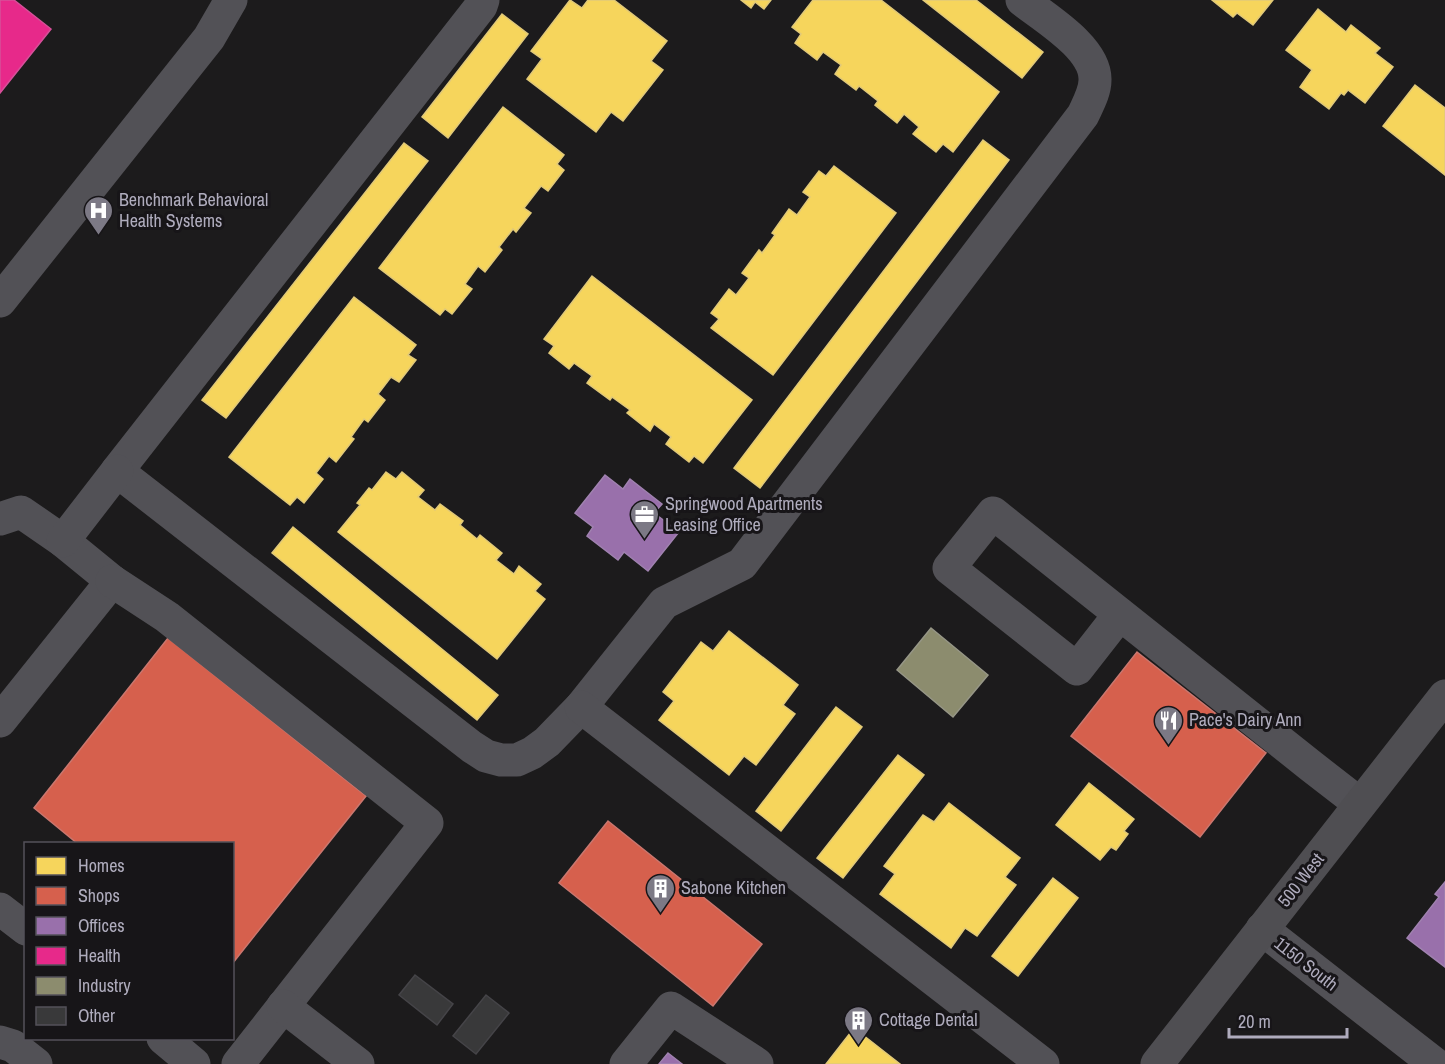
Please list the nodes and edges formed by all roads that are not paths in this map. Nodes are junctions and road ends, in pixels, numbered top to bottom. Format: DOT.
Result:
graph roads {
  1 [pos="231,0"];
  2 [pos="483,0"];
  3 [pos="1022,0"];
  4 [pos="0,301"];
  5 [pos="117,471"];
  6 [pos="0,519"];
  7 [pos="63,542"];
  8 [pos="112,581"];
  9 [pos="1120,614"];
  10 [pos="1445,696"];
  11 [pos="581,707"];
  12 [pos="0,721"];
  13 [pos="1360,804"];
  14 [pos="1262,929"];
  15 [pos="284,1006"];
  16 [pos="165,1040"];
  17 [pos="0,1042"];
  18 [pos="36,1064"];
  19 [pos="195,1064"];
  20 [pos="238,1064"];
  21 [pos="358,1064"];
  22 [pos="626,1064"];
  23 [pos="757,1064"];
  24 [pos="1042,1064"];
  25 [pos="1157,1064"];
  26 [pos="1435,1064"];
  1 -- 4 [label="street"];
  2 -- 5 [label="street"];
  3 -- 11 [label="street"];
  5 -- 7 [label="street"];
  5 -- 11 [label="street"];
  6 -- 7 [label="street"];
  7 -- 8 [label="street"];
  8 -- 12 [label="street"];
  8 -- 15 [label="street"];
  9 -- 9 [label="street"];
  9 -- 13 [label="street"];
  10 -- 13 [label="main road, 500 West"];
  11 -- 24 [label="street"];
  13 -- 14 [label="main road, 500 West"];
  14 -- 25 [label="main road, 500 West"];
  14 -- 26 [label="street, 1150 South"];
  15 -- 20 [label="street"];
  15 -- 21 [label="street"];
  16 -- 19 [label="street"];
  17 -- 18 [label="street"];
  22 -- 23 [label="street"];
}
